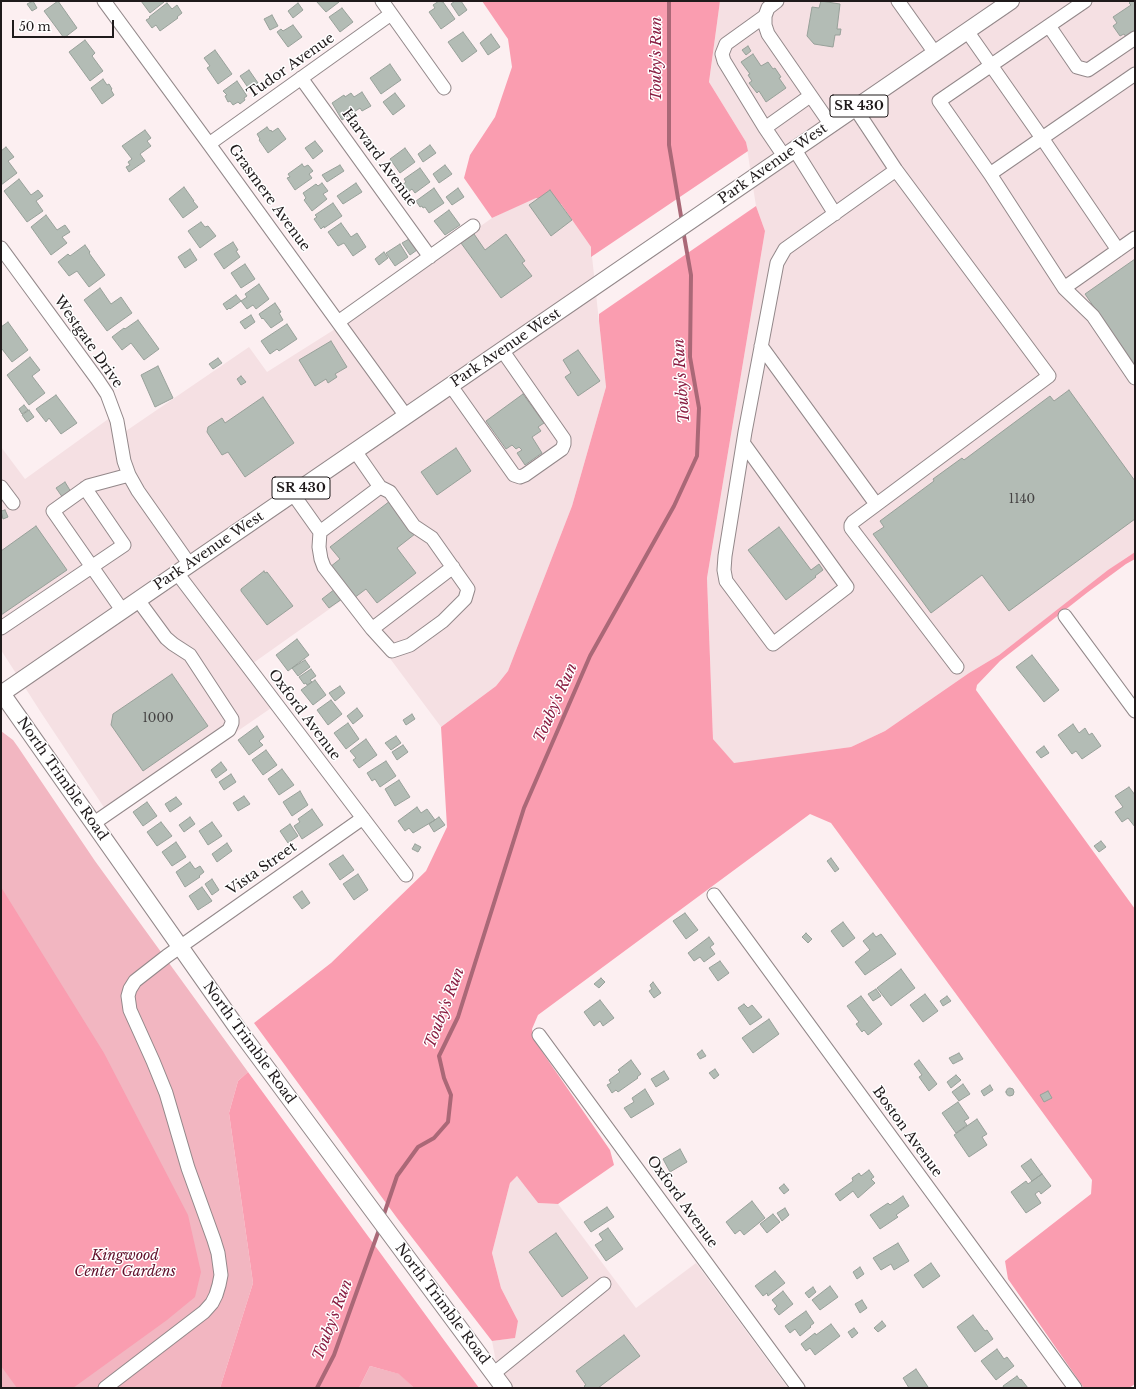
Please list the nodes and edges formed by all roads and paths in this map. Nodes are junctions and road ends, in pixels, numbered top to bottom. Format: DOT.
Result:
graph roads {
  1 [pos="104,1"];
  2 [pos="382,1"];
  3 [pos="777,1"];
  4 [pos="898,1"];
  5 [pos="1011,1"];
  6 [pos="1085,1"];
  7 [pos="391,14"];
  8 [pos="765,16"];
  9 [pos="1048,26"];
  10 [pos="967,31"];
  11 [pos="1135,38"];
  12 [pos="935,53"];
  13 [pos="991,65"];
  14 [pos="1135,74"];
  15 [pos="301,78"];
  16 [pos="444,88"];
  17 [pos="810,96"];
  18 [pos="855,108"];
  19 [pos="831,125"];
  20 [pos="765,128"];
  21 [pos="1042,138"];
  22 [pos="209,144"];
  23 [pos="790,153"];
  24 [pos="896,170"];
  25 [pos="990,174"];
  26 [pos="836,214"];
  27 [pos="472,226"];
  28 [pos="1135,238"];
  29 [pos="1,248"];
  30 [pos="1118,250"];
  31 [pos="430,257"];
  32 [pos="1064,288"];
  33 [pos="338,322"];
  34 [pos="762,346"];
  35 [pos="502,350"];
  36 [pos="1135,378"];
  37 [pos="451,386"];
  38 [pos="406,416"];
  39 [pos="744,444"];
  40 [pos="355,450"];
  41 [pos="129,475"];
  42 [pos="1,487"];
  43 [pos="380,487"];
  44 [pos="85,488"];
  45 [pos="293,494"];
  46 [pos="13,503"];
  47 [pos="876,504"];
  48 [pos="320,532"];
  49 [pos="92,567"];
  50 [pos="453,567"];
  51 [pos="183,569"];
  52 [pos="138,600"];
  53 [pos="122,610"];
  54 [pos="1065,616"];
  55 [pos="1,628"];
  56 [pos="372,629"];
  57 [pos="957,667"];
  58 [pos="1,693"];
  59 [pos="1135,711"];
  60 [pos="363,818"];
  61 [pos="94,822"];
  62 [pos="406,875"];
  63 [pos="714,895"];
  64 [pos="180,946"];
  65 [pos="539,1035"];
  66 [pos="604,1284"];
  67 [pos="493,1374"];
  68 [pos="105,1388"];
  69 [pos="504,1388"];
  70 [pos="798,1388"];
  71 [pos="1075,1388"];
  1 -- 22 [label="street, Grasmere Avenue"];
  2 -- 7 [label="street"];
  3 -- 8 [label="street"];
  4 -- 12 [label="street"];
  5 -- 10 [label="main road, Park Avenue West / SR 430"];
  6 -- 9 [label="street"];
  7 -- 15 [label="street, Tudor Avenue"];
  7 -- 16 [label="street"];
  8 -- 17 [label="street"];
  8 -- 20 [label="street"];
  9 -- 11 [label="street"];
  9 -- 13 [label="street"];
  10 -- 12 [label="main road, Park Avenue West / SR 430"];
  10 -- 13 [label="street"];
  12 -- 18 [label="main road, Park Avenue West / SR 430"];
  13 -- 21 [label="street"];
  13 -- 25 [label="street"];
  14 -- 21 [label="street"];
  15 -- 22 [label="street, Tudor Avenue"];
  15 -- 31 [label="street, Harvard Avenue"];
  17 -- 19 [label="street"];
  17 -- 20 [label="street"];
  18 -- 19 [label="main road, Park Avenue West / SR 430"];
  18 -- 24 [label="street"];
  19 -- 23 [label="main road, Park Avenue West / SR 430"];
  20 -- 23 [label="street"];
  21 -- 25 [label="street"];
  21 -- 30 [label="street"];
  22 -- 33 [label="street, Grasmere Avenue"];
  23 -- 26 [label="street"];
  23 -- 35 [label="main road, Park Avenue West / SR 430"];
  24 -- 26 [label="street"];
  24 -- 47 [label="street"];
  25 -- 32 [label="street"];
  26 -- 34 [label="street"];
  27 -- 31 [label="street"];
  28 -- 30 [label="street"];
  29 -- 41 [label="street, Westgate Drive"];
  30 -- 32 [label="street"];
  31 -- 33 [label="street"];
  32 -- 36 [label="street"];
  33 -- 38 [label="street, Grasmere Avenue"];
  34 -- 39 [label="street"];
  34 -- 47 [label="street"];
  35 -- 37 [label="main road, Park Avenue West / SR 430"];
  35 -- 37 [label="street"];
  37 -- 38 [label="main road, Park Avenue West / SR 430"];
  38 -- 40 [label="main road, Park Avenue West / SR 430"];
  39 -- 39 [label="street"];
  40 -- 43 [label="street"];
  40 -- 45 [label="main road, Park Avenue West / SR 430"];
  41 -- 44 [label="street"];
  41 -- 51 [label="street, Westgate Drive"];
  42 -- 46 [label="street"];
  43 -- 48 [label="street"];
  43 -- 50 [label="street"];
  44 -- 49 [label="street"];
  44 -- 49 [label="street"];
  45 -- 48 [label="street"];
  45 -- 51 [label="main road, Park Avenue West / SR 430"];
  47 -- 57 [label="street"];
  48 -- 56 [label="street"];
  49 -- 53 [label="street"];
  49 -- 55 [label="street"];
  50 -- 56 [label="street"];
  50 -- 56 [label="street"];
  51 -- 52 [label="main road, Park Avenue West / SR 430"];
  51 -- 60 [label="street, Oxford Avenue"];
  52 -- 53 [label="main road, Park Avenue West / SR 430"];
  52 -- 61 [label="street"];
  53 -- 58 [label="main road, Park Avenue West / SR 430"];
  54 -- 59 [label="street"];
  58 -- 61 [label="main road, North Trimble Road"];
  60 -- 62 [label="street, Oxford Avenue"];
  60 -- 64 [label="street, Vista Street"];
  61 -- 64 [label="main road, North Trimble Road"];
  63 -- 71 [label="street, Boston Avenue"];
  64 -- 67 [label="main road, North Trimble Road"];
  64 -- 68 [label="street, Vista Street"];
  65 -- 70 [label="street, Oxford Avenue"];
  66 -- 67 [label="street"];
  67 -- 69 [label="main road, North Trimble Road"];
}
